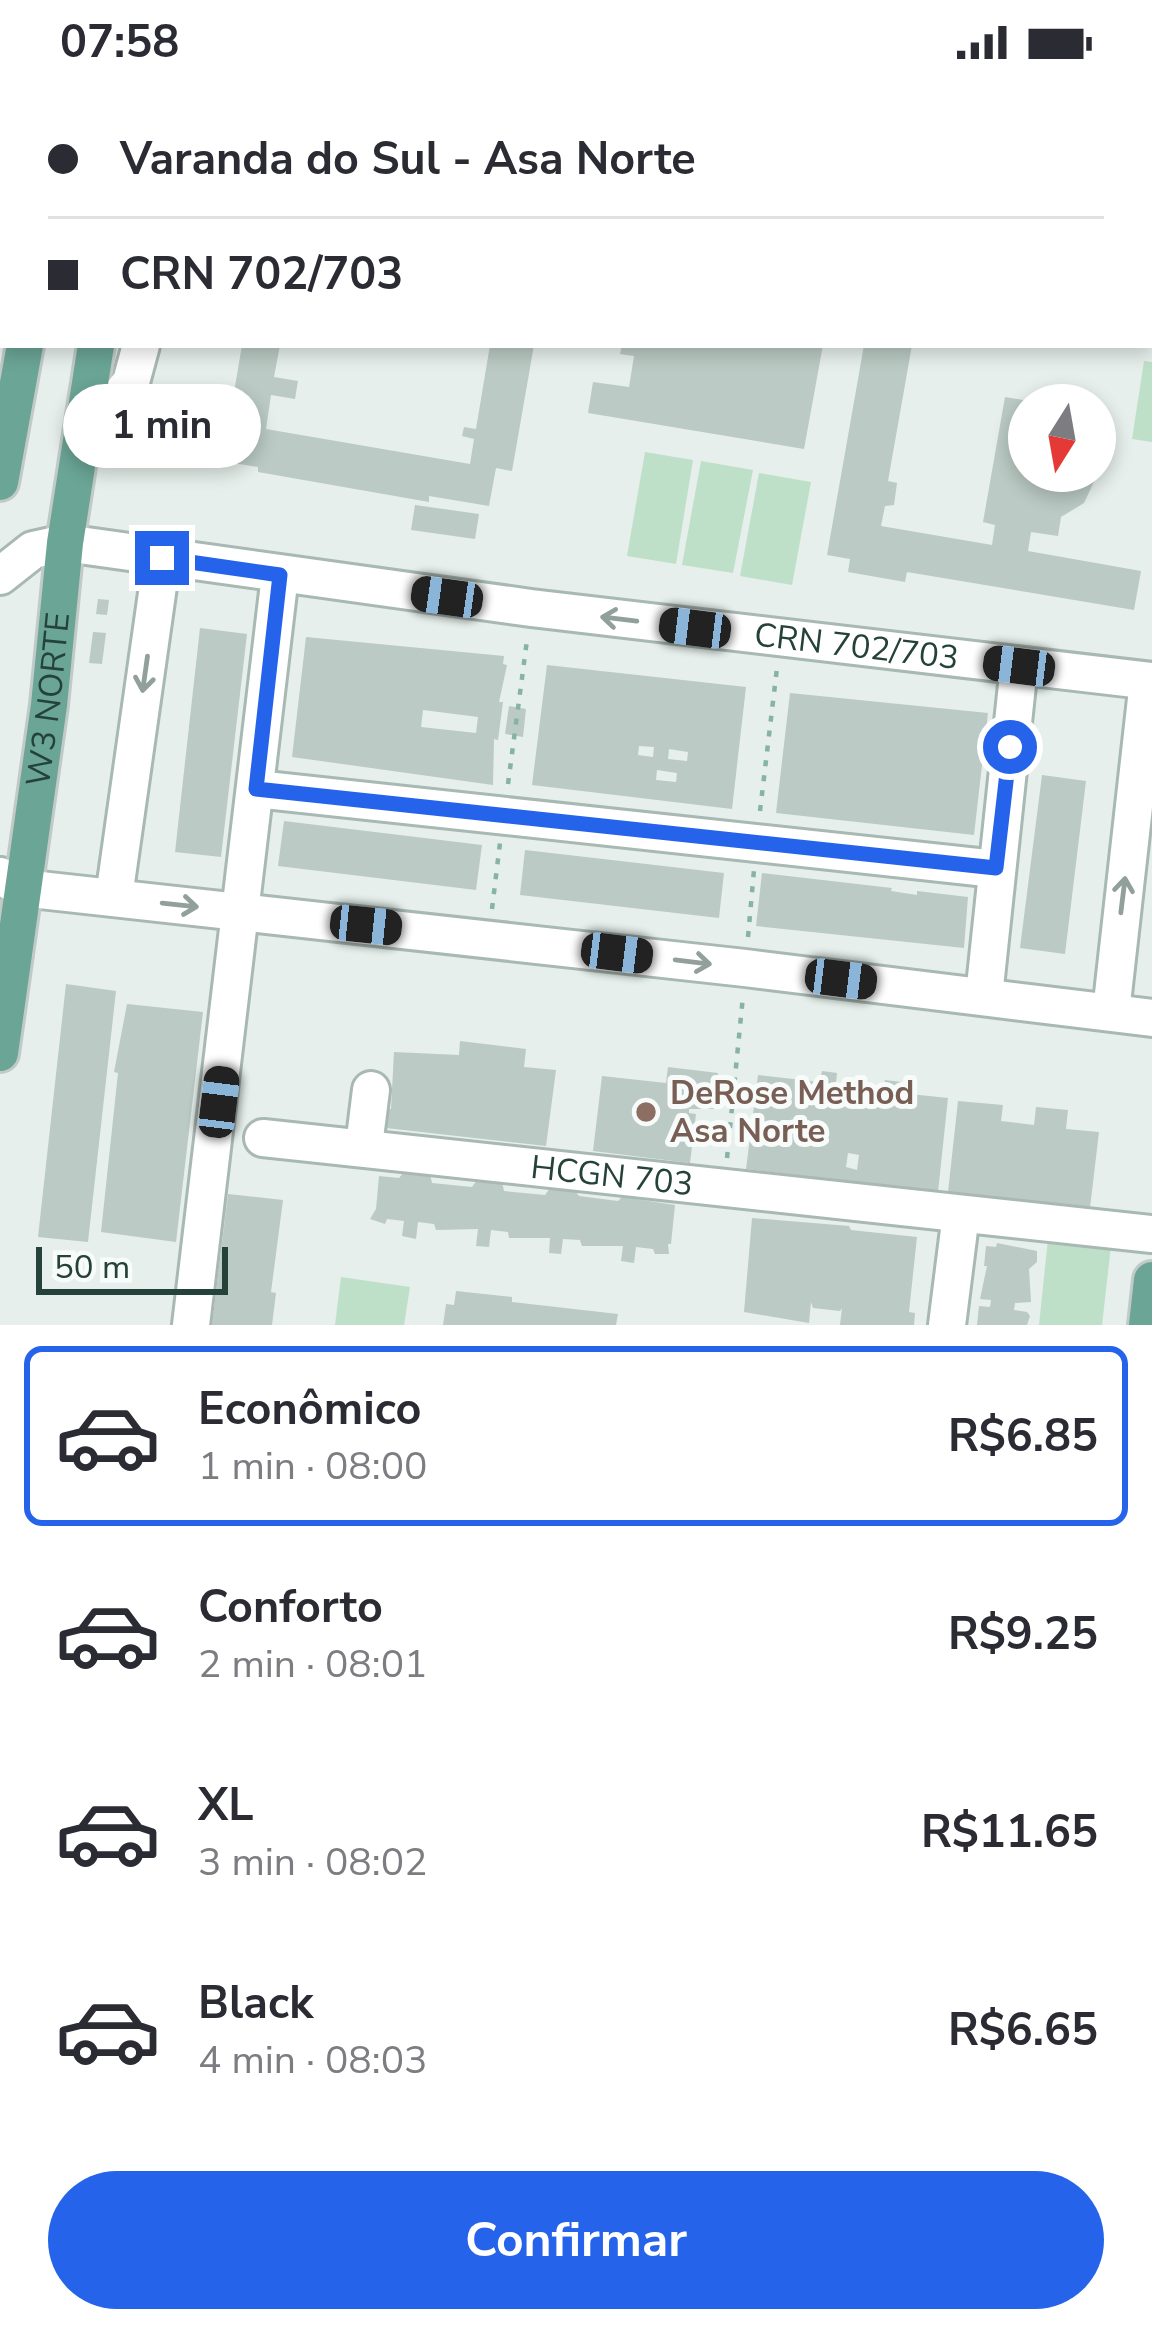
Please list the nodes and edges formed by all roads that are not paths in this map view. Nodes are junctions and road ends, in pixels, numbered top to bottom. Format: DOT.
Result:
graph roads {
  1 [pos="24,348"];
  2 [pos="96,348"];
  3 [pos="140,348"];
  4 [pos="81,442"];
  5 [pos="0,482"];
  6 [pos="65,543"];
  7 [pos="162,558"];
  8 [pos="280,575"];
  9 [pos="0,576"];
  10 [pos="1019,666"];
  11 [pos="1150,681"];
  12 [pos="256,789"];
  13 [pos="996,868"];
  14 [pos="11,882"];
  15 [pos="114,897"];
  16 [pos="243,911"];
  17 [pos="984,996"];
  18 [pos="1111,1012"];
  19 [pos="1152,1018"];
  20 [pos="0,1053"];
  21 [pos="371,1090"];
  22 [pos="263,1138"];
  23 [pos="364,1147"];
  24 [pos="961,1214"];
  25 [pos="1152,1234"];
  26 [pos="1152,1280"];
  27 [pos="191,1325"];
  28 [pos="947,1325"];
  29 [pos="1147,1325"];
  1 -- 5 [label="main road"];
  2 -- 4 [label="main road, W3 NORTE"];
  3 -- 4 [label="street"];
  4 -- 6 [label="main road, W3 NORTE"];
  6 -- 7 [label="street, CRN 702/703"];
  6 -- 9 [label="street"];
  6 -- 14 [label="main road, W3 NORTE"];
  7 -- 8 [label="street, CRN 702/703"];
  7 -- 15 [label="street, one-way"];
  10 -- 8 [label="street, CRN 702/703, one-way"];
  8 -- 12 [label="street"];
  10 -- 11 [label="street, CRN 702/703"];
  10 -- 13 [label="street"];
  18 -- 11 [label="street, one-way"];
  12 -- 13 [label="street"];
  12 -- 16 [label="street"];
  13 -- 17 [label="street"];
  14 -- 15 [label="street"];
  14 -- 20 [label="main road, W3 NORTE"];
  15 -- 16 [label="street, one-way"];
  16 -- 17 [label="street, one-way"];
  16 -- 27 [label="street"];
  17 -- 18 [label="street"];
  18 -- 19 [label="street"];
  21 -- 23 [label="street"];
  22 -- 23 [label="street, HCGN 703"];
  23 -- 24 [label="street, HCGN 703"];
  24 -- 25 [label="street, HCGN 703"];
  24 -- 28 [label="street"];
  26 -- 29 [label="main road"];
}
